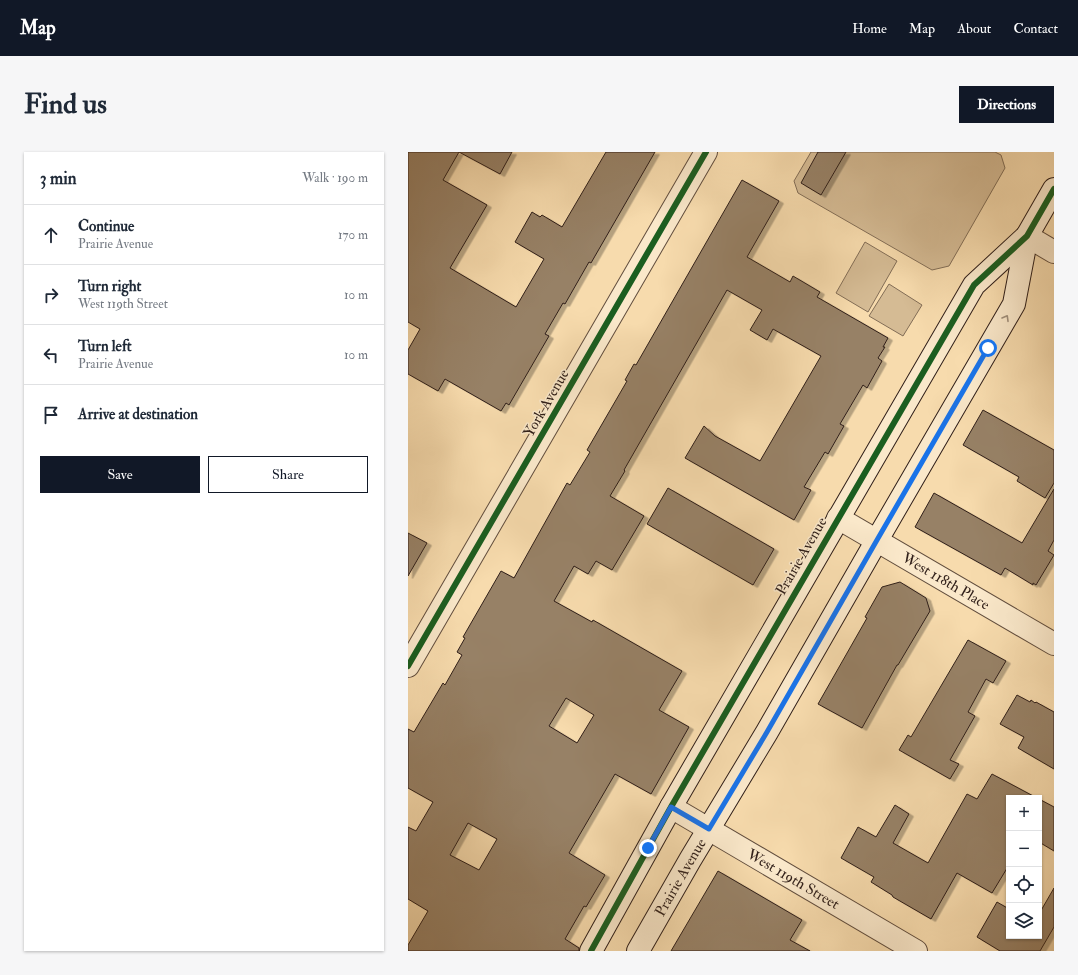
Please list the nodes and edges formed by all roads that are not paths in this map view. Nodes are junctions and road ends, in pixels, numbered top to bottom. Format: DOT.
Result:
graph roads {
  1 [pos="706,152"];
  2 [pos="1054,189"];
  3 [pos="1027,236"];
  4 [pos="1054,252"];
  5 [pos="838,518"];
  6 [pos="877,540"];
  7 [pos="1054,644"];
  8 [pos="408,666"];
  9 [pos="671,807"];
  10 [pos="709,829"];
  11 [pos="591,951"];
  12 [pos="638,951"];
  13 [pos="916,951"];
  1 -- 8 [label="main road, York Avenue"];
  2 -- 3 [label="main road, Prairie Avenue"];
  3 -- 4 [label="main road"];
  3 -- 5 [label="main road, Prairie Avenue"];
  6 -- 3 [label="main road, Prairie Avenue, one-way"];
  5 -- 6 [label="main road, West 118th Place"];
  5 -- 9 [label="main road, Prairie Avenue"];
  6 -- 7 [label="main road, West 118th Place"];
  6 -- 10 [label="main road, Prairie Avenue"];
  9 -- 10 [label="main road, West 119th Street"];
  9 -- 11 [label="main road, Prairie Avenue"];
  10 -- 12 [label="main road, Prairie Avenue"];
  10 -- 13 [label="main road, West 119th Street"];
}
